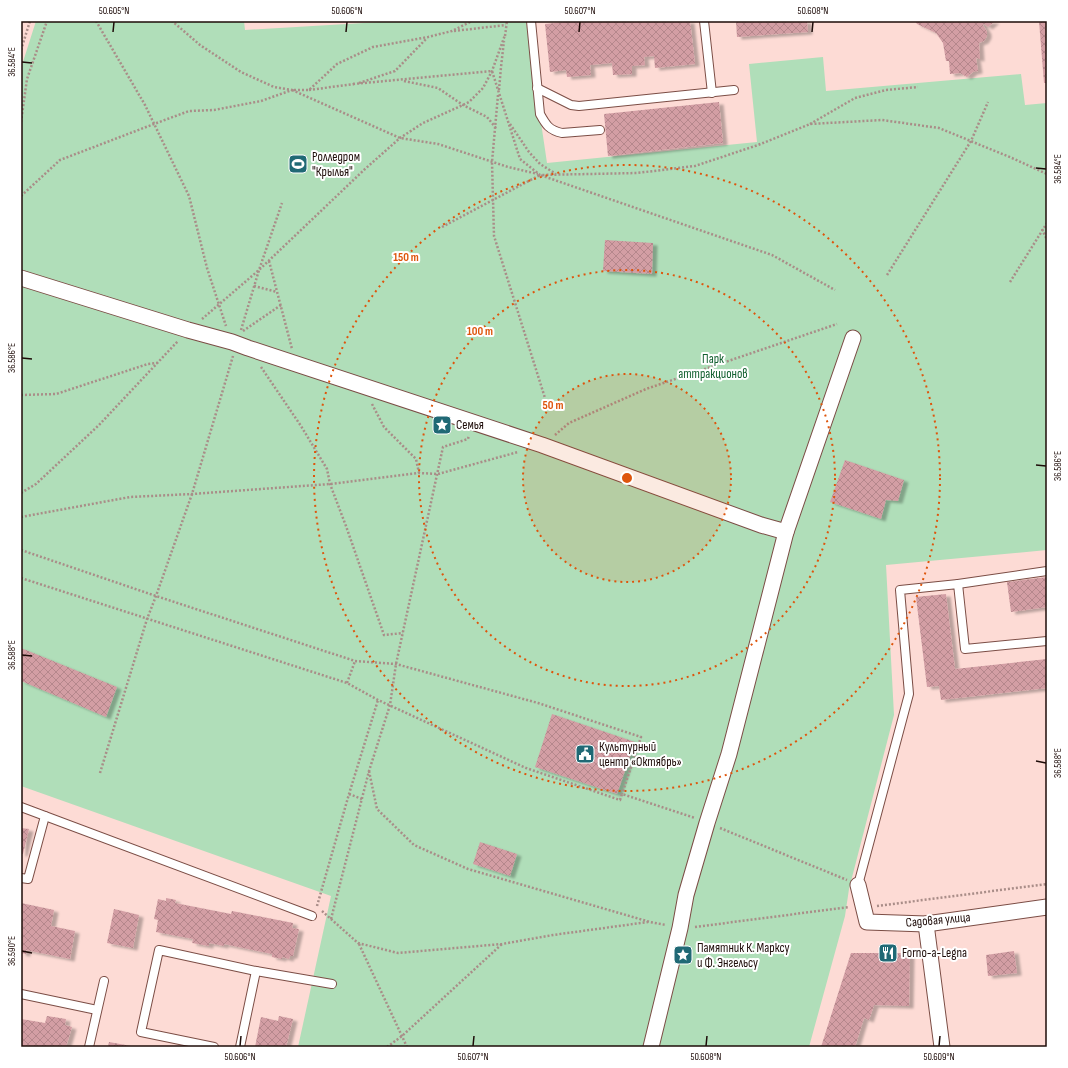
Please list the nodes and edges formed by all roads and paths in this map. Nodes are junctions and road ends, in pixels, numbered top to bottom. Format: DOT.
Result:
graph roads {
  1 [pos="30,21"];
  2 [pos="47,21"];
  3 [pos="96,21"];
  4 [pos="172,21"];
  5 [pos="472,21"];
  6 [pos="507,21"];
  7 [pos="531,21"];
  8 [pos="704,21"];
  9 [pos="506,25"];
  10 [pos="452,31"];
  11 [pos="505,35"];
  12 [pos="428,37"];
  13 [pos="21,50"];
  14 [pos="492,72"];
  15 [pos="401,80"];
  16 [pos="353,84"];
  17 [pos="918,87"];
  18 [pos="537,88"];
  19 [pos="292,90"];
  20 [pos="309,90"];
  21 [pos="734,90"];
  22 [pos="499,93"];
  23 [pos="712,93"];
  24 [pos="988,102"];
  25 [pos="463,105"];
  26 [pos="507,120"];
  27 [pos="21,122"];
  28 [pos="154,124"];
  29 [pos="810,124"];
  30 [pos="496,128"];
  31 [pos="600,130"];
  32 [pos="400,138"];
  33 [pos="971,141"];
  34 [pos="492,162"];
  35 [pos="556,174"];
  36 [pos="1047,174"];
  37 [pos="540,175"];
  38 [pos="21,196"];
  39 [pos="493,200"];
  40 [pos="282,203"];
  41 [pos="1047,223"];
  42 [pos="442,227"];
  43 [pos="1042,229"];
  44 [pos="1047,240"];
  45 [pos="269,260"];
  46 [pos="259,270"];
  47 [pos="887,275"];
  48 [pos="21,278"];
  49 [pos="1010,282"];
  50 [pos="254,286"];
  51 [pos="835,290"];
  52 [pos="278,293"];
  53 [pos="219,305"];
  54 [pos="281,305"];
  55 [pos="837,324"];
  56 [pos="188,330"];
  57 [pos="853,338"];
  58 [pos="239,345"];
  59 [pos="158,363"];
  60 [pos="296,364"];
  61 [pos="363,386"];
  62 [pos="21,395"];
  63 [pos="545,398"];
  64 [pos="475,423"];
  65 [pos="542,445"];
  66 [pos="520,452"];
  67 [pos="419,473"];
  68 [pos="438,474"];
  69 [pos="330,484"];
  70 [pos="21,492"];
  71 [pos="192,494"];
  72 [pos="21,517"];
  73 [pos="786,532"];
  74 [pos="21,550"];
  75 [pos="1047,572"];
  76 [pos="21,578"];
  77 [pos="958,584"];
  78 [pos="156,596"];
  79 [pos="147,619"];
  80 [pos="403,633"];
  81 [pos="1047,641"];
  82 [pos="355,661"];
  83 [pos="396,664"];
  84 [pos="347,683"];
  85 [pos="378,700"];
  86 [pos="390,705"];
  87 [pos="369,771"];
  88 [pos="100,773"];
  89 [pos="349,794"];
  90 [pos="622,794"];
  91 [pos="362,799"];
  92 [pos="21,806"];
  93 [pos="45,816"];
  94 [pos="707,823"];
  95 [pos="21,878"];
  96 [pos="1047,884"];
  97 [pos="858,885"];
  98 [pos="317,906"];
  99 [pos="868,906"];
  100 [pos="1047,907"];
  101 [pos="312,916"];
  102 [pos="331,919"];
  103 [pos="926,924"];
  104 [pos="680,928"];
  105 [pos="358,943"];
  106 [pos="502,944"];
  107 [pos="256,971"];
  108 [pos="104,981"];
  109 [pos="332,984"];
  110 [pos="21,994"];
  111 [pos="97,1010"];
  112 [pos="402,1036"];
  113 [pos="89,1047"];
  114 [pos="214,1047"];
  115 [pos="240,1047"];
  116 [pos="387,1047"];
  117 [pos="407,1047"];
  118 [pos="651,1047"];
  119 [pos="942,1047"];
  1 -- 13 [label="path"];
  2 -- 27 [label="path"];
  3 -- 28 [label="path"];
  4 -- 19 [label="path"];
  5 -- 10 [label="path"];
  6 -- 9 [label="path"];
  7 -- 18 [label="lane"];
  8 -- 23 [label="lane"];
  9 -- 10 [label="path"];
  9 -- 11 [label="path"];
  10 -- 12 [label="path"];
  11 -- 14 [label="path"];
  11 -- 22 [label="path"];
  12 -- 16 [label="path"];
  12 -- 20 [label="path"];
  14 -- 15 [label="path"];
  14 -- 22 [label="path"];
  14 -- 25 [label="path"];
  15 -- 16 [label="path"];
  15 -- 25 [label="path"];
  16 -- 20 [label="path"];
  17 -- 29 [label="path"];
  18 -- 23 [label="lane"];
  18 -- 31 [label="lane"];
  19 -- 20 [label="path"];
  19 -- 28 [label="path"];
  19 -- 32 [label="path"];
  21 -- 23 [label="lane"];
  22 -- 26 [label="path"];
  22 -- 30 [label="path"];
  24 -- 33 [label="path"];
  25 -- 30 [label="path"];
  25 -- 32 [label="path"];
  26 -- 35 [label="path"];
  26 -- 37 [label="path"];
  28 -- 38 [label="path"];
  28 -- 53 [label="path"];
  29 -- 33 [label="path"];
  29 -- 35 [label="path"];
  30 -- 34 [label="path"];
  32 -- 34 [label="path"];
  32 -- 45 [label="path"];
  33 -- 36 [label="path"];
  33 -- 47 [label="path"];
  34 -- 37 [label="path"];
  34 -- 39 [label="path"];
  35 -- 37 [label="path"];
  37 -- 39 [label="path"];
  37 -- 51 [label="path"];
  39 -- 42 [label="path"];
  39 -- 63 [label="path"];
  40 -- 46 [label="path"];
  41 -- 43 [label="path"];
  43 -- 44 [label="path"];
  43 -- 49 [label="path"];
  45 -- 46 [label="path"];
  45 -- 52 [label="path"];
  46 -- 50 [label="path"];
  46 -- 53 [label="path"];
  48 -- 56 [label="street"];
  50 -- 52 [label="path"];
  50 -- 54 [label="path"];
  52 -- 54 [label="path"];
  53 -- 56 [label="path"];
  53 -- 58 [label="path"];
  54 -- 60 [label="path"];
  55 -- 65 [label="path"];
  56 -- 58 [label="street"];
  56 -- 59 [label="path"];
  57 -- 73 [label="street"];
  58 -- 60 [label="street"];
  58 -- 69 [label="path"];
  58 -- 71 [label="path"];
  59 -- 62 [label="path"];
  59 -- 70 [label="path"];
  60 -- 61 [label="street"];
  61 -- 64 [label="street"];
  61 -- 67 [label="path"];
  64 -- 65 [label="street"];
  64 -- 68 [label="path"];
  65 -- 73 [label="street"];
  66 -- 68 [label="path"];
  67 -- 68 [label="path"];
  67 -- 69 [label="path"];
  68 -- 80 [label="path"];
  69 -- 71 [label="path"];
  69 -- 80 [label="path"];
  71 -- 72 [label="path"];
  71 -- 78 [label="path"];
  73 -- 94 [label="street"];
  74 -- 78 [label="path"];
  75 -- 77 [label="lane"];
  76 -- 79 [label="path"];
  77 -- 81 [label="lane"];
  77 -- 97 [label="lane"];
  78 -- 79 [label="path"];
  78 -- 82 [label="path"];
  79 -- 84 [label="path"];
  79 -- 88 [label="path"];
  80 -- 83 [label="path"];
  82 -- 83 [label="path"];
  82 -- 84 [label="path"];
  83 -- 86 [label="path"];
  83 -- 90 [label="path"];
  84 -- 85 [label="path"];
  85 -- 86 [label="path"];
  85 -- 89 [label="path"];
  86 -- 87 [label="path"];
  86 -- 90 [label="path"];
  87 -- 91 [label="path"];
  87 -- 106 [label="path"];
  89 -- 91 [label="path"];
  89 -- 98 [label="path"];
  90 -- 94 [label="path"];
  91 -- 102 [label="path"];
  92 -- 93 [label="lane"];
  93 -- 95 [label="lane"];
  93 -- 101 [label="lane"];
  94 -- 97 [label="path"];
  94 -- 104 [label="street"];
  96 -- 99 [label="path"];
  97 -- 99 [label="street, Садовая улица"];
  98 -- 101 [label="path"];
  98 -- 102 [label="path"];
  99 -- 103 [label="street, Садовая улица"];
  99 -- 104 [label="path"];
  100 -- 103 [label="street, Садовая улица"];
  102 -- 105 [label="path"];
  103 -- 119 [label="street"];
  104 -- 118 [label="street"];
  105 -- 106 [label="path"];
  105 -- 112 [label="path"];
  106 -- 112 [label="path"];
  107 -- 109 [label="lane"];
  107 -- 114 [label="lane"];
  107 -- 115 [label="lane"];
  108 -- 111 [label="lane"];
  110 -- 111 [label="lane"];
  111 -- 113 [label="lane"];
  112 -- 116 [label="path"];
  112 -- 117 [label="path"];
}
